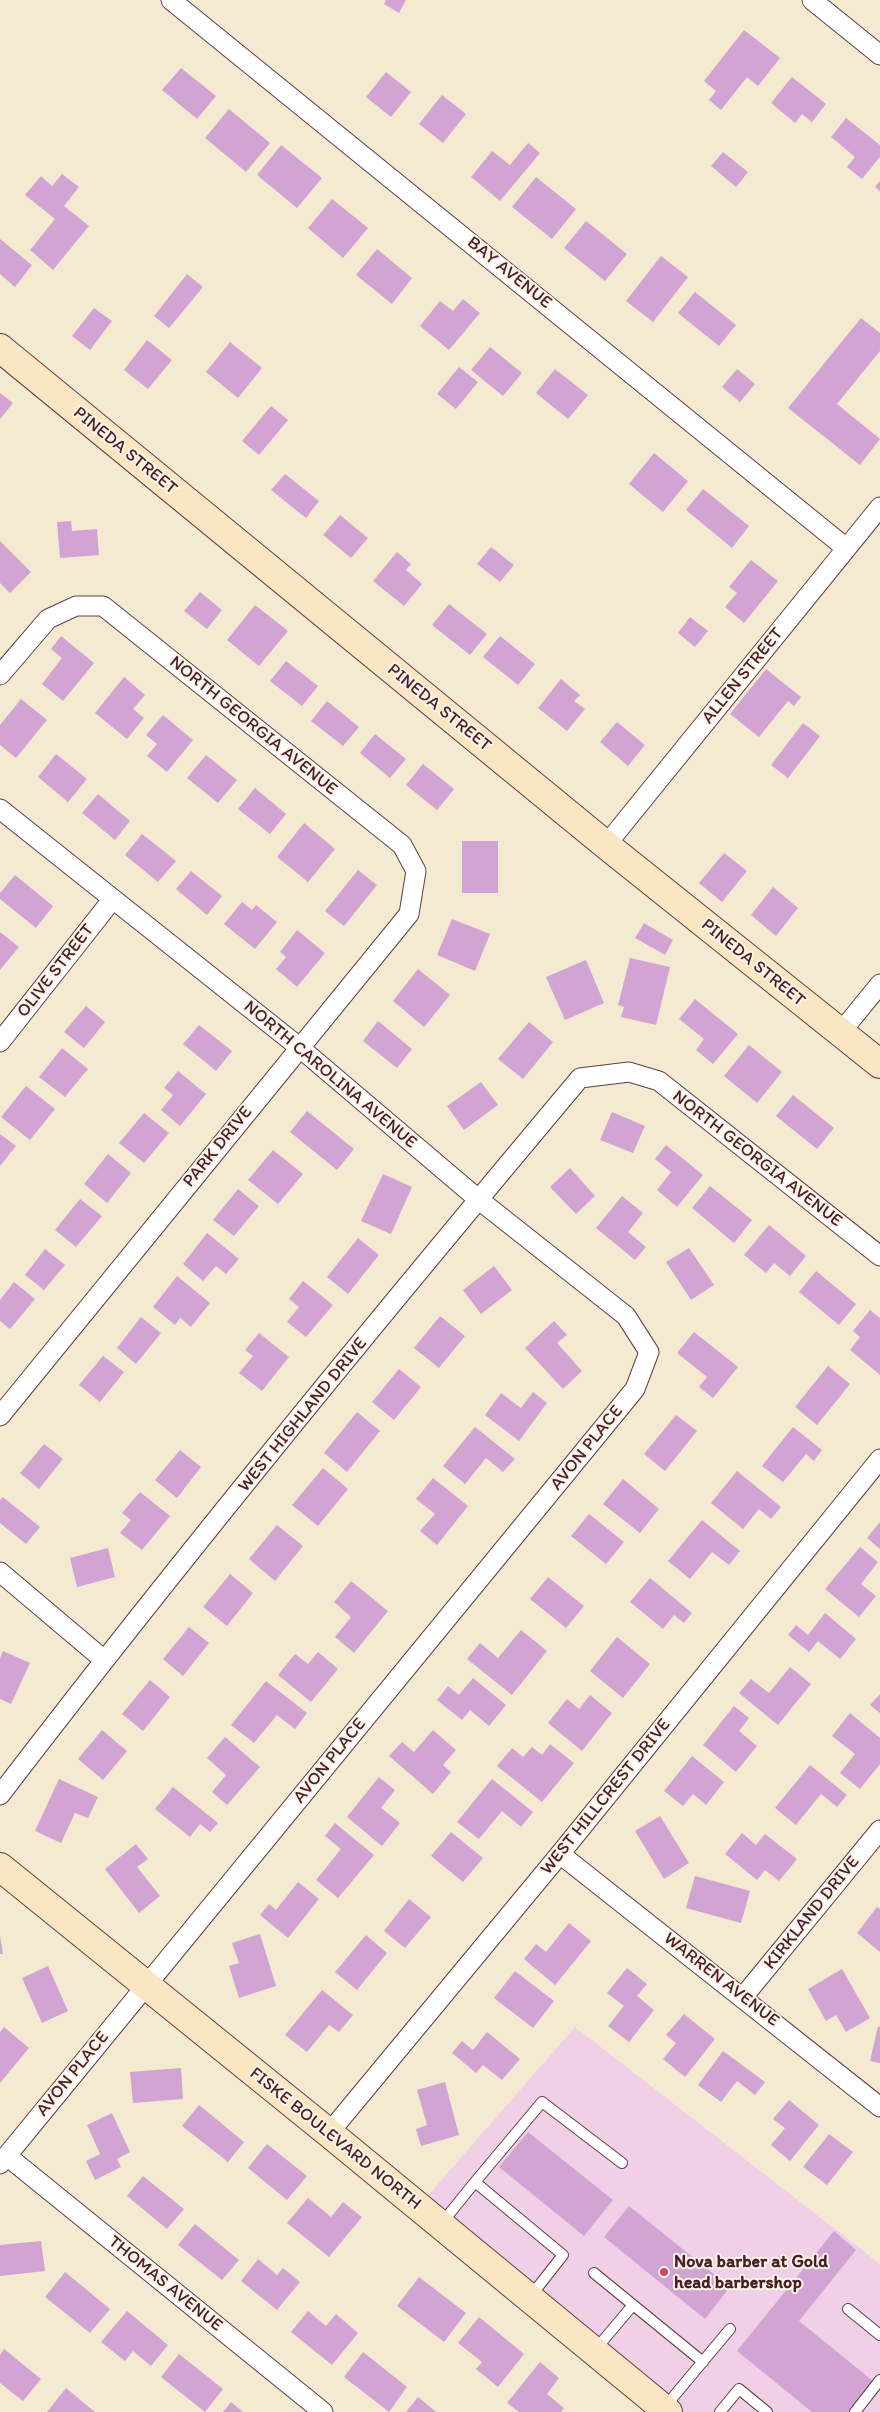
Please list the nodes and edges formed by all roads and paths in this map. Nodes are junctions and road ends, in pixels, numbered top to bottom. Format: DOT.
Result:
graph roads {
  1 [pos="171,0"];
  2 [pos="812,0"];
  3 [pos="880,55"];
  4 [pos="0,348"];
  5 [pos="880,507"];
  6 [pos="846,548"];
  7 [pos="0,675"];
  8 [pos="0,809"];
  9 [pos="606,845"];
  10 [pos="416,871"];
  11 [pos="112,900"];
  12 [pos="880,984"];
  13 [pos="841,1032"];
  14 [pos="0,1042"];
  15 [pos="299,1047"];
  16 [pos="880,1064"];
  17 [pos="629,1072"];
  18 [pos="478,1200"];
  19 [pos="880,1256"];
  20 [pos="649,1352"];
  21 [pos="0,1416"];
  22 [pos="880,1459"];
  23 [pos="0,1572"];
  24 [pos="104,1660"];
  25 [pos="0,1795"];
  26 [pos="880,1830"];
  27 [pos="560,1854"];
  28 [pos="0,1867"];
  29 [pos="145,1986"];
  30 [pos="743,1997"];
  31 [pos="880,2107"];
  32 [pos="329,2133"];
  33 [pos="3,2160"];
  34 [pos="622,2163"];
  35 [pos="475,2182"];
  36 [pos="440,2225"];
  37 [pos="594,2273"];
  38 [pos="530,2298"];
  39 [pos="633,2305"];
  40 [pos="848,2309"];
  41 [pos="730,2330"];
  42 [pos="880,2335"];
  43 [pos="594,2351"];
  44 [pos="703,2362"];
  45 [pos="880,2380"];
  46 [pos="666,2410"];
  47 [pos="323,2412"];
  48 [pos="720,2412"];
  49 [pos="767,2412"];
  50 [pos="855,2412"];
  1 -- 6 [label="street, BAY AVENUE"];
  2 -- 3 [label="street"];
  4 -- 9 [label="street, PINEDA STREET"];
  5 -- 6 [label="street, ALLEN STREET"];
  6 -- 9 [label="street, ALLEN STREET"];
  7 -- 10 [label="street, NORTH GEORGIA AVENUE"];
  8 -- 11 [label="street, NORTH CAROLINA AVENUE"];
  9 -- 13 [label="street, PINEDA STREET"];
  10 -- 15 [label="street, PARK DRIVE"];
  11 -- 14 [label="street, OLIVE STREET"];
  11 -- 15 [label="street, NORTH CAROLINA AVENUE"];
  12 -- 13 [label="street"];
  13 -- 16 [label="street, PINEDA STREET"];
  15 -- 18 [label="street, NORTH CAROLINA AVENUE"];
  15 -- 21 [label="street, PARK DRIVE"];
  17 -- 18 [label="street, WEST HIGHLAND DRIVE"];
  17 -- 19 [label="street, NORTH GEORGIA AVENUE"];
  18 -- 20 [label="street, NORTH CAROLINA AVENUE"];
  18 -- 24 [label="street, WEST HIGHLAND DRIVE"];
  20 -- 29 [label="street, AVON PLACE"];
  22 -- 27 [label="street, WEST HILLCREST DRIVE"];
  23 -- 24 [label="street"];
  24 -- 25 [label="street, WEST HIGHLAND DRIVE"];
  26 -- 30 [label="street, KIRKLAND DRIVE"];
  27 -- 30 [label="street, WARREN AVENUE"];
  27 -- 32 [label="street, WEST HILLCREST DRIVE"];
  28 -- 29 [label="street, FISKE BOULEVARD NORTH"];
  29 -- 32 [label="street, FISKE BOULEVARD NORTH"];
  29 -- 33 [label="street, AVON PLACE"];
  30 -- 31 [label="street, WARREN AVENUE"];
  32 -- 36 [label="street, FISKE BOULEVARD NORTH"];
  33 -- 47 [label="street, THOMAS AVENUE"];
  34 -- 35 [label="lane"];
  35 -- 36 [label="lane"];
  35 -- 38 [label="lane"];
  36 -- 38 [label="street, FISKE BOULEVARD NORTH"];
  37 -- 39 [label="lane"];
  38 -- 43 [label="street, FISKE BOULEVARD NORTH"];
  39 -- 43 [label="lane"];
  39 -- 44 [label="lane"];
  40 -- 42 [label="lane"];
  41 -- 44 [label="lane"];
  43 -- 46 [label="street, FISKE BOULEVARD NORTH"];
  44 -- 46 [label="lane"];
  45 -- 50 [label="lane"];
  48 -- 49 [label="lane"];
}
